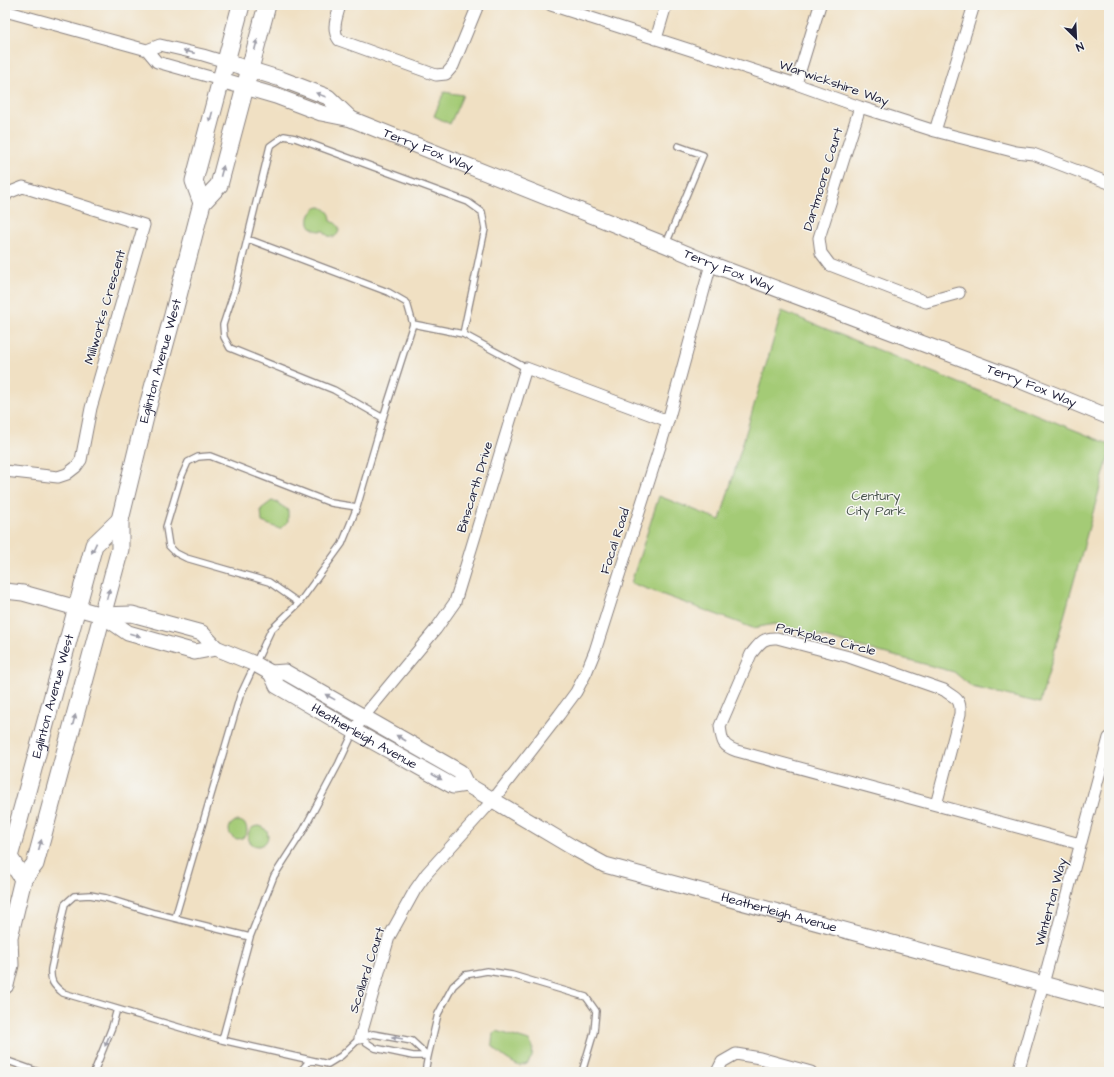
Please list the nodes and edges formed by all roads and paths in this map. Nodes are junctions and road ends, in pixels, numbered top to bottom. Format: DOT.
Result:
graph roads {
  1 [pos="241,5"];
  2 [pos="267,5"];
  3 [pos="340,5"];
  4 [pos="478,5"];
  5 [pos="551,5"];
  6 [pos="666,5"];
  7 [pos="820,5"];
  8 [pos="974,5"];
  9 [pos="5,11"];
  10 [pos="656,39"];
  11 [pos="147,50"];
  12 [pos="226,62"];
  13 [pos="250,69"];
  14 [pos="221,80"];
  15 [pos="796,84"];
  16 [pos="245,87"];
  17 [pos="860,107"];
  18 [pos="351,119"];
  19 [pos="935,131"];
  20 [pos="678,146"];
  21 [pos="1109,183"];
  22 [pos="5,197"];
  23 [pos="202,203"];
  24 [pos="248,239"];
  25 [pos="666,245"];
  26 [pos="711,264"];
  27 [pos="959,293"];
  28 [pos="413,324"];
  29 [pos="463,334"];
  30 [pos="526,368"];
  31 [pos="1109,416"];
  32 [pos="382,418"];
  33 [pos="668,421"];
  34 [pos="5,471"];
  35 [pos="357,506"];
  36 [pos="120,520"];
  37 [pos="5,591"];
  38 [pos="299,603"];
  39 [pos="76,608"];
  40 [pos="102,615"];
  41 [pos="216,648"];
  42 [pos="255,664"];
  43 [pos="271,673"];
  44 [pos="364,716"];
  45 [pos="354,731"];
  46 [pos="1109,738"];
  47 [pos="466,784"];
  48 [pos="493,800"];
  49 [pos="936,805"];
  50 [pos="1080,844"];
  51 [pos="23,879"];
  52 [pos="175,918"];
  53 [pos="250,937"];
  54 [pos="7,939"];
  55 [pos="1043,984"];
  56 [pos="5,985"];
  57 [pos="1109,1002"];
  58 [pos="117,1009"];
  59 [pos="360,1038"];
  60 [pos="222,1040"];
  61 [pos="428,1056"];
  62 [pos="5,1060"];
  63 [pos="310,1060"];
  64 [pos="26,1070"];
  65 [pos="39,1072"];
  66 [pos="94,1072"];
  67 [pos="300,1072"];
  68 [pos="426,1072"];
  69 [pos="582,1072"];
  70 [pos="718,1072"];
  71 [pos="811,1072"];
  72 [pos="1018,1072"];
  1 -- 12 [label="main road"];
  13 -- 2 [label="main road, Eglinton Avenue West, one-way"];
  3 -- 4 [label="street"];
  5 -- 10 [label="street, Warwickshire Way"];
  6 -- 10 [label="street"];
  7 -- 15 [label="street"];
  8 -- 19 [label="street"];
  9 -- 11 [label="street"];
  10 -- 15 [label="street, Warwickshire Way"];
  12 -- 11 [label="street, one-way"];
  11 -- 14 [label="street"];
  12 -- 13 [label="street, Terry Fox Way"];
  12 -- 14 [label="main road"];
  13 -- 16 [label="main road, Eglinton Avenue West"];
  18 -- 13 [label="street, Terry Fox Way, one-way"];
  14 -- 16 [label="street, Terry Fox Way"];
  14 -- 23 [label="main road, one-way"];
  15 -- 17 [label="street, Warwickshire Way"];
  16 -- 18 [label="street, Terry Fox Way"];
  23 -- 16 [label="main road, Eglinton Avenue West, one-way"];
  17 -- 19 [label="street, Warwickshire Way"];
  17 -- 27 [label="street, Dartmoore Court"];
  18 -- 25 [label="street, Terry Fox Way"];
  19 -- 21 [label="street, Warwickshire Way"];
  20 -- 25 [label="lane"];
  22 -- 34 [label="street, Millworks Crescent"];
  23 -- 36 [label="main road, Eglinton Avenue West"];
  24 -- 28 [label="lane"];
  24 -- 29 [label="lane"];
  24 -- 32 [label="lane"];
  25 -- 26 [label="street, Terry Fox Way"];
  26 -- 31 [label="street, Terry Fox Way"];
  26 -- 33 [label="street, Focal Road"];
  28 -- 29 [label="lane"];
  28 -- 32 [label="lane"];
  29 -- 30 [label="lane"];
  30 -- 33 [label="street"];
  30 -- 44 [label="street, Binscarth Drive"];
  32 -- 35 [label="lane"];
  33 -- 48 [label="street, Focal Road"];
  35 -- 38 [label="lane"];
  35 -- 38 [label="lane"];
  36 -- 39 [label="main road, Eglinton Avenue West, one-way"];
  40 -- 36 [label="main road, Eglinton Avenue West, one-way"];
  37 -- 39 [label="street"];
  38 -- 42 [label="lane"];
  39 -- 40 [label="street"];
  39 -- 51 [label="main road, Eglinton Avenue West"];
  40 -- 41 [label="street, one-way"];
  40 -- 41 [label="street, Heatherleigh Avenue"];
  51 -- 40 [label="main road, Eglinton Avenue West, one-way"];
  41 -- 42 [label="street, Heatherleigh Avenue"];
  42 -- 43 [label="street, Heatherleigh Avenue"];
  42 -- 52 [label="lane"];
  44 -- 43 [label="street, Heatherleigh Avenue, one-way"];
  43 -- 45 [label="street, Heatherleigh Avenue"];
  44 -- 45 [label="street, Binscarth Drive"];
  47 -- 44 [label="street, Heatherleigh Avenue, one-way"];
  45 -- 47 [label="street, Heatherleigh Avenue, one-way"];
  45 -- 53 [label="lane"];
  46 -- 50 [label="street, Winterton Way"];
  47 -- 48 [label="street, Heatherleigh Avenue"];
  48 -- 55 [label="street, Heatherleigh Avenue"];
  48 -- 59 [label="street, Scollard Court"];
  49 -- 49 [label="street, Parkplace Circle"];
  49 -- 50 [label="street, Parkplace Circle"];
  50 -- 55 [label="street, Winterton Way"];
  51 -- 54 [label="main road, Eglinton Avenue West"];
  52 -- 53 [label="lane"];
  52 -- 58 [label="lane"];
  53 -- 60 [label="lane"];
  54 -- 56 [label="main road, Eglinton Avenue West"];
  55 -- 57 [label="street, Heatherleigh Avenue"];
  55 -- 72 [label="street, Winterton Way"];
  58 -- 60 [label="lane"];
  58 -- 66 [label="lane, one-way"];
  59 -- 61 [label="lane"];
  61 -- 59 [label="lane, one-way"];
  59 -- 63 [label="lane"];
  60 -- 63 [label="lane"];
  61 -- 68 [label="lane"];
  61 -- 69 [label="lane"];
  62 -- 64 [label="lane"];
  63 -- 67 [label="lane"];
  64 -- 65 [label="lane"];
  70 -- 71 [label="street"];
}
